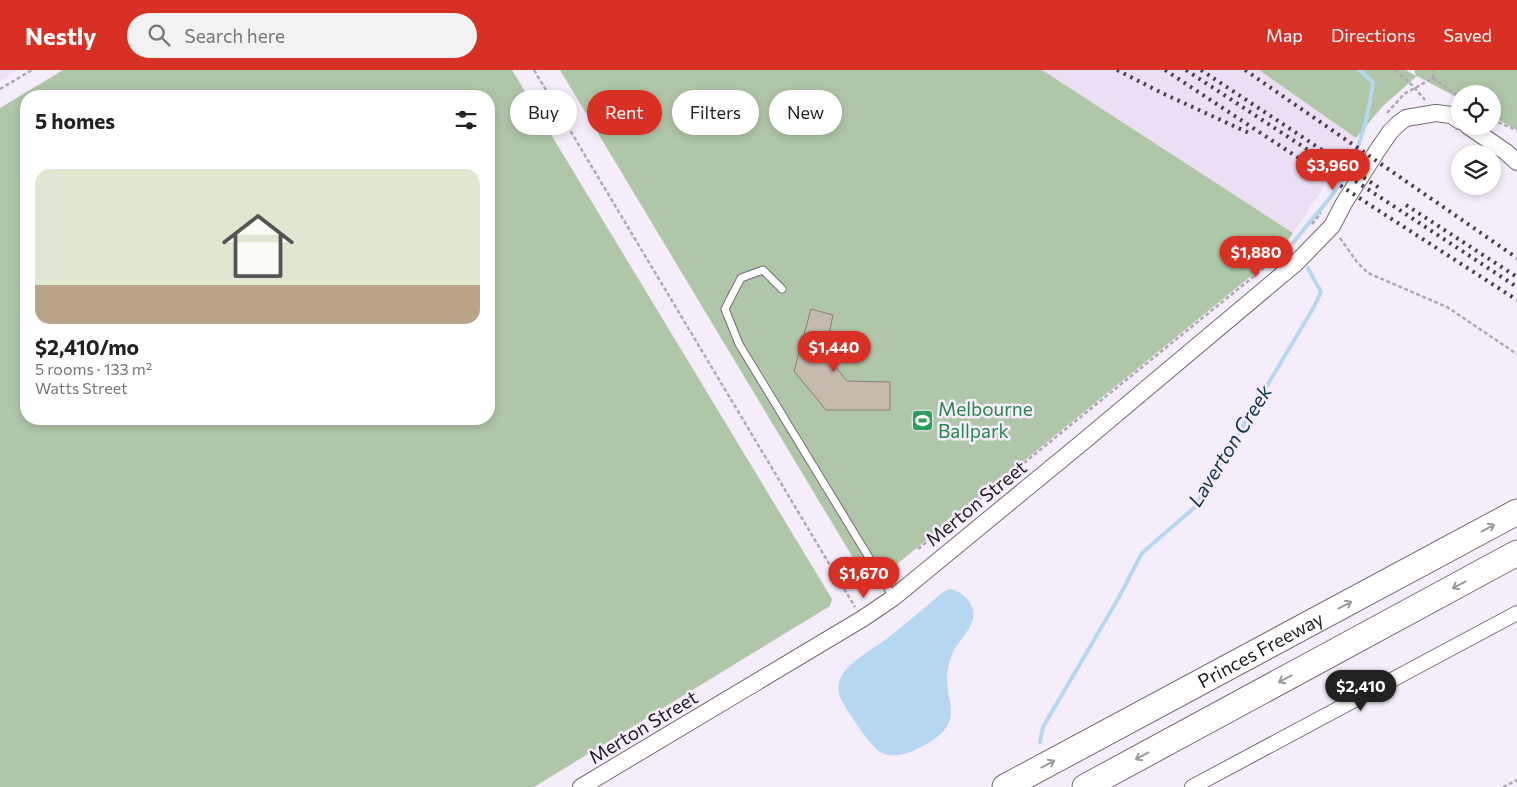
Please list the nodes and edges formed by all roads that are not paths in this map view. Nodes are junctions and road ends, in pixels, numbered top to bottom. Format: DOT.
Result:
graph roads {
  1 [pos="1451,115"];
  2 [pos="1482,135"];
  3 [pos="1513,156"];
  4 [pos="782,289"];
  5 [pos="1517,512"];
  6 [pos="1517,553"];
  7 [pos="893,598"];
  8 [pos="1517,613"];
  9 [pos="581,787"];
  10 [pos="1005,787"];
  11 [pos="1085,787"];
  12 [pos="1192,787"];
  1 -- 7 [label="street, Merton Street"];
  2 -- 3 [label="street"];
  4 -- 7 [label="lane"];
  10 -- 5 [label="highway, Princes Freeway, one-way"];
  6 -- 11 [label="highway, Princes Freeway, one-way"];
  7 -- 9 [label="street, Merton Street"];
  8 -- 12 [label="street"];
}
